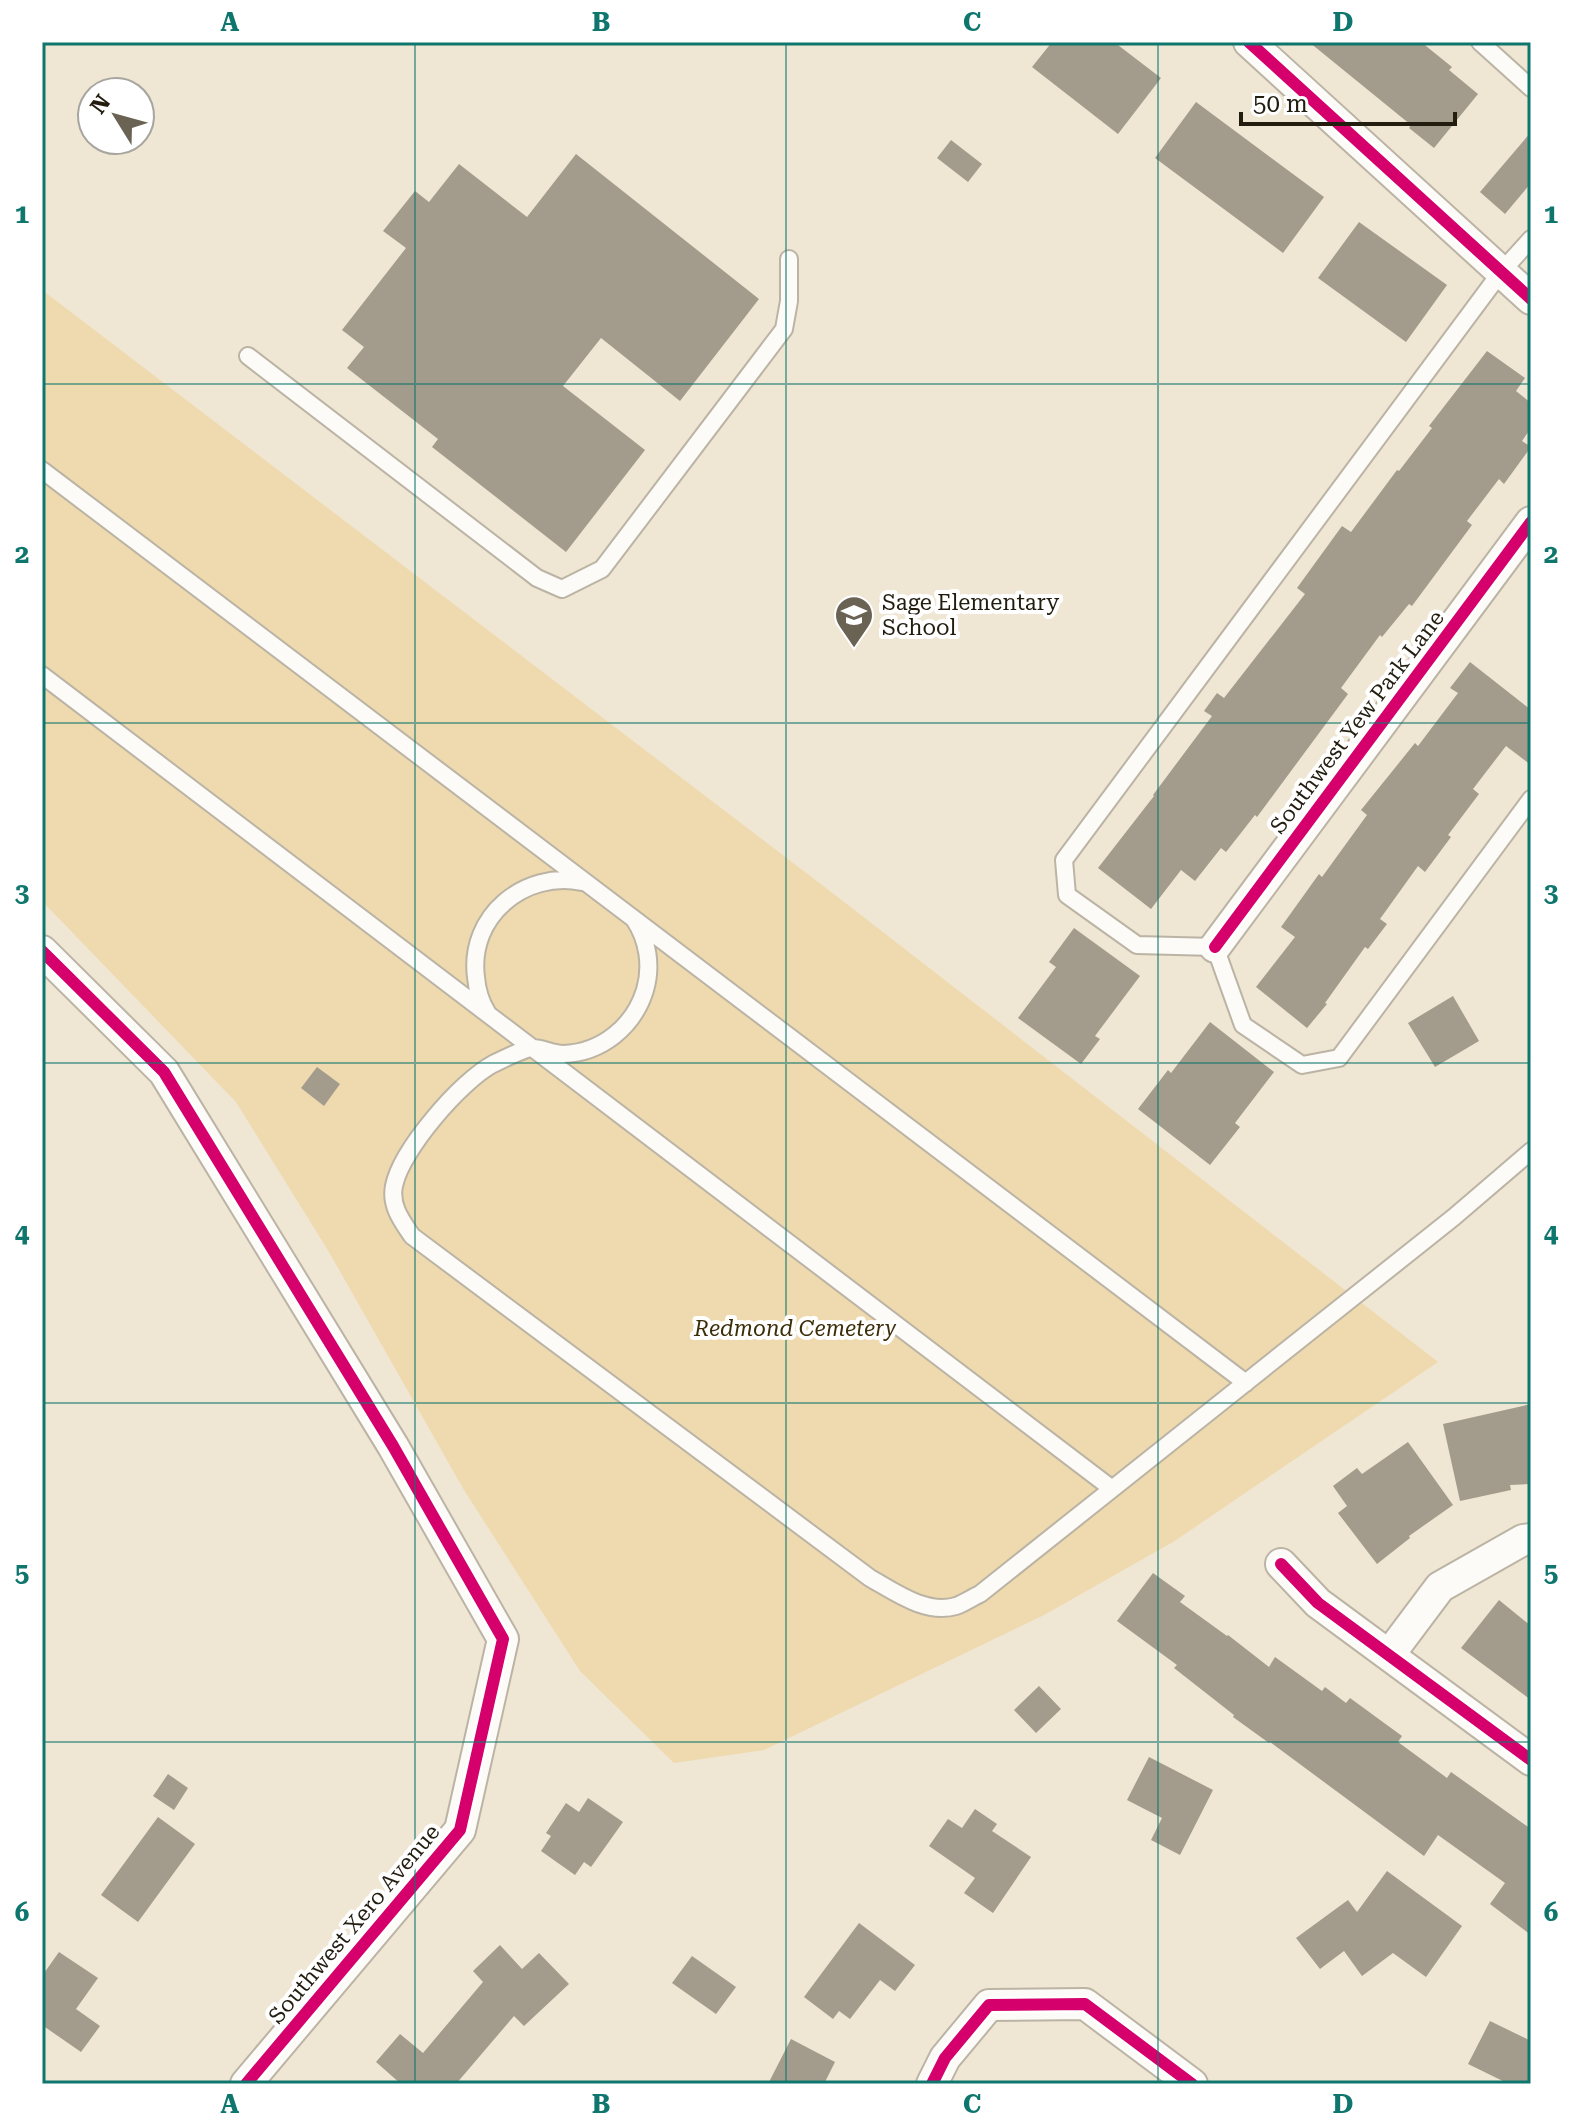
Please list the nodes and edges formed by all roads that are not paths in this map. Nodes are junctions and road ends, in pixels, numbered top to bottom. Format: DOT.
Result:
graph roads {
  1 [pos="1249,42"];
  2 [pos="1480,42"];
  3 [pos="1531,88"];
  4 [pos="1531,239"];
  5 [pos="789,259"];
  6 [pos="1501,272"];
  7 [pos="1531,299"];
  8 [pos="248,356"];
  9 [pos="42,470"];
  10 [pos="1531,522"];
  11 [pos="42,675"];
  12 [pos="1531,799"];
  13 [pos="587,884"];
  14 [pos="634,919"];
  15 [pos="1215,947"];
  16 [pos="42,951"];
  17 [pos="491,1016"];
  18 [pos="532,1048"];
  19 [pos="1531,1151"];
  20 [pos="1246,1383"];
  21 [pos="1111,1488"];
  22 [pos="1531,1539"];
  23 [pos="1281,1564"];
  24 [pos="1389,1655"];
  25 [pos="1531,1760"];
  26 [pos="938,2071"];
  27 [pos="246,2084"];
  28 [pos="1192,2084"];
  1 -- 6 [label="street"];
  2 -- 3 [label="lane"];
  4 -- 6 [label="lane"];
  5 -- 8 [label="lane"];
  6 -- 7 [label="street"];
  6 -- 15 [label="lane"];
  9 -- 13 [label="lane"];
  10 -- 15 [label="street, Southwest Yew Park Lane"];
  11 -- 17 [label="lane"];
  12 -- 15 [label="lane"];
  13 -- 14 [label="lane"];
  13 -- 17 [label="lane"];
  14 -- 18 [label="lane"];
  14 -- 20 [label="lane"];
  16 -- 27 [label="street, Southwest Xero Avenue"];
  17 -- 18 [label="lane"];
  18 -- 21 [label="lane"];
  18 -- 21 [label="lane"];
  19 -- 20 [label="lane"];
  20 -- 21 [label="lane"];
  22 -- 24 [label="street"];
  23 -- 24 [label="street"];
  24 -- 25 [label="street"];
  26 -- 28 [label="street"];
}
